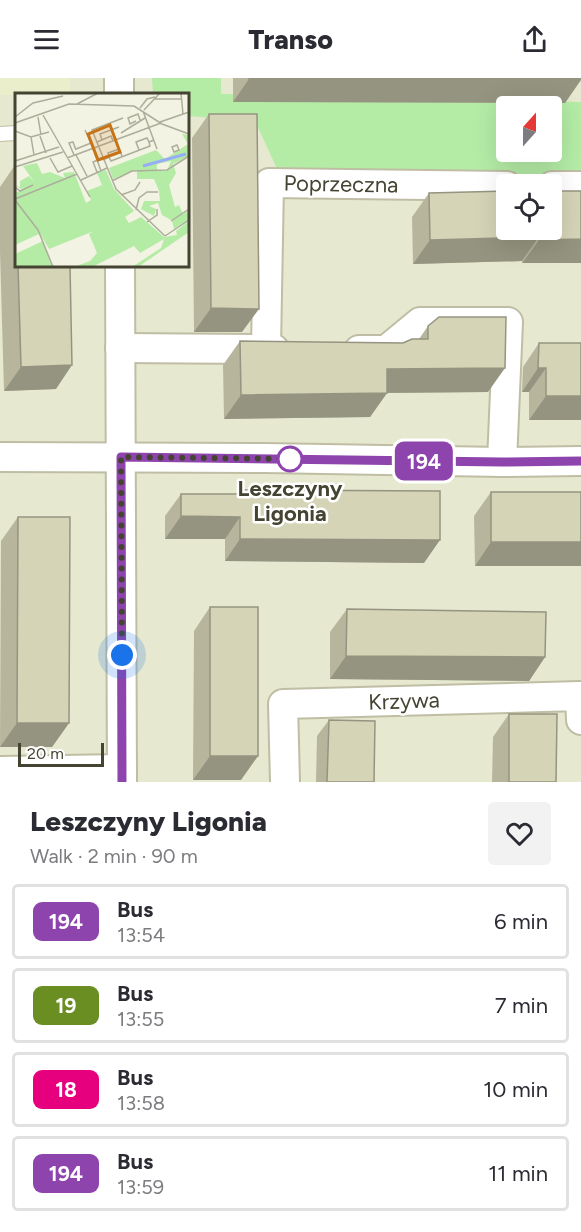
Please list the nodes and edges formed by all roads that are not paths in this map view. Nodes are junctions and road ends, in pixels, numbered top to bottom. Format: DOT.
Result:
graph roads {
  1 [pos="496,186"];
  2 [pos="562,186"];
  3 [pos="581,186"];
  4 [pos="120,267"];
  5 [pos="120,348"];
  6 [pos="266,348"];
  7 [pos="299,349"];
  8 [pos="332,350"];
  9 [pos="0,457"];
  10 [pos="121,457"];
  11 [pos="581,461"];
  12 [pos="502,462"];
  13 [pos="581,720"];
  14 [pos="0,771"];
  15 [pos="122,776"];
  16 [pos="285,782"];
  1 -- 6 [label="street, Poprzeczna"];
  2 -- 3 [label="street"];
  4 -- 5 [label="street"];
  5 -- 6 [label="street"];
  5 -- 10 [label="street"];
  6 -- 7 [label="street"];
  8 -- 12 [label="street"];
  9 -- 10 [label="street"];
  10 -- 12 [label="street"];
  10 -- 15 [label="street"];
  11 -- 12 [label="street"];
  13 -- 16 [label="street, Krzywa"];
  14 -- 15 [label="street"];
}
